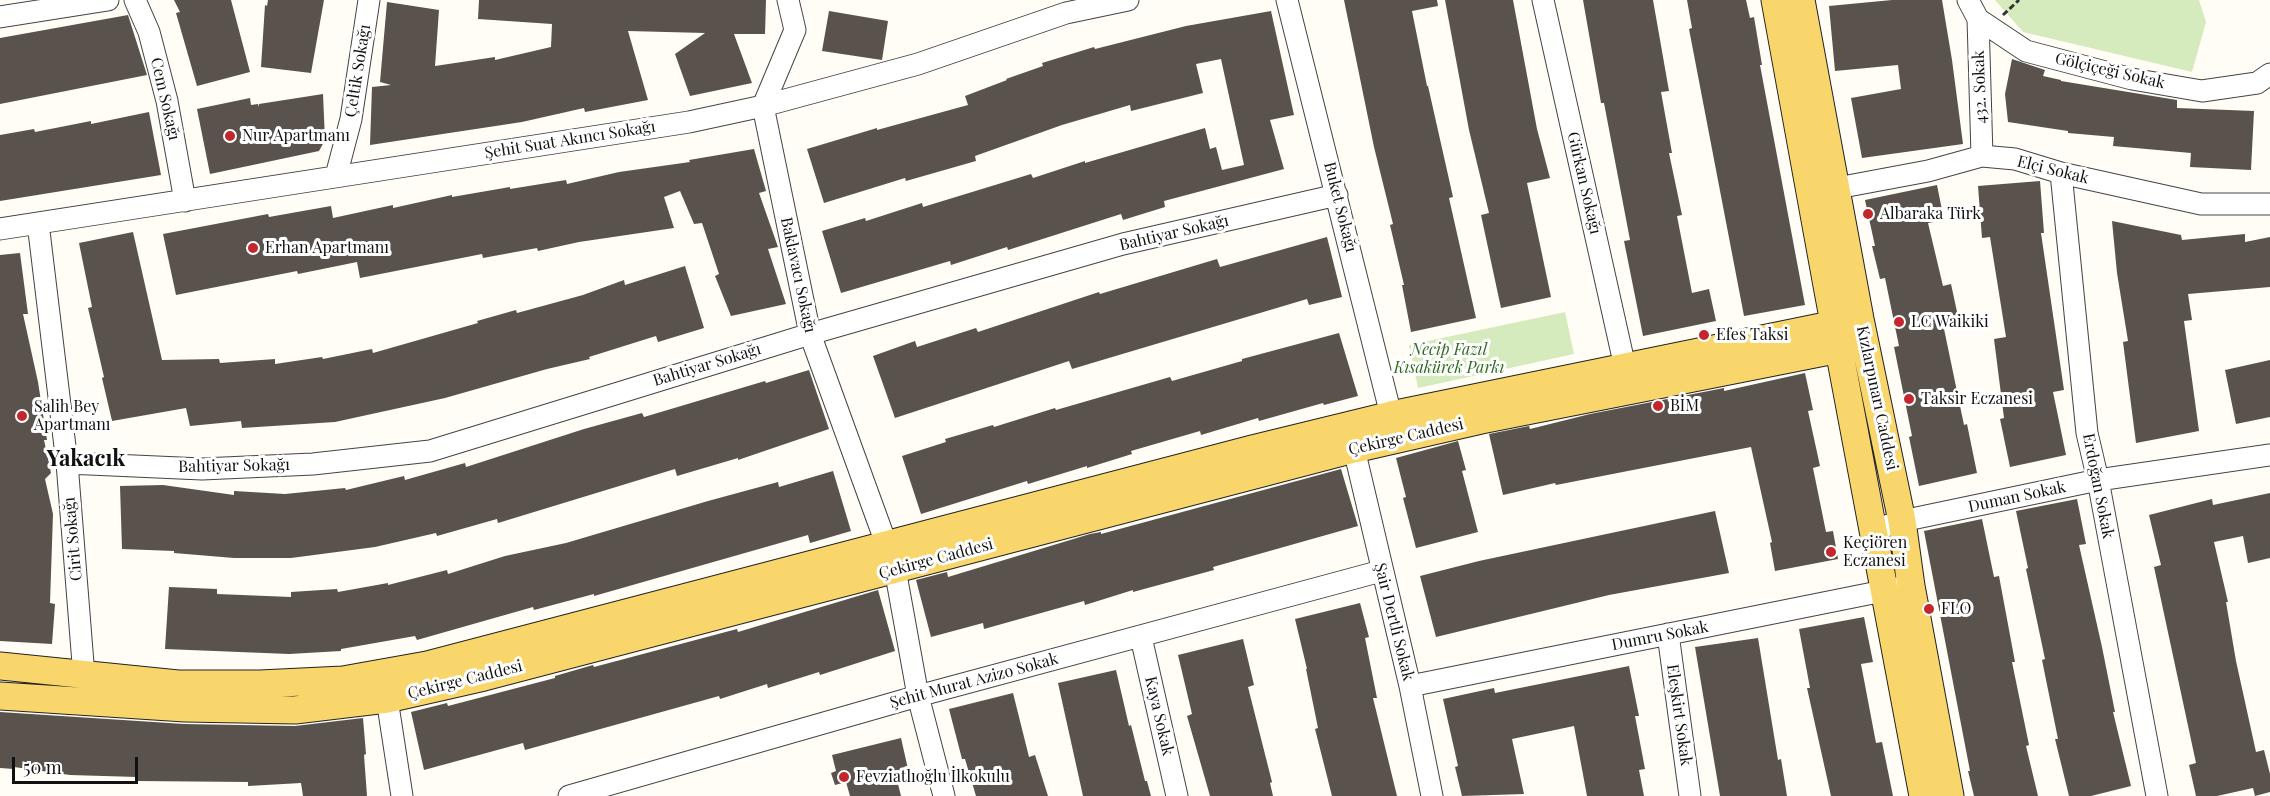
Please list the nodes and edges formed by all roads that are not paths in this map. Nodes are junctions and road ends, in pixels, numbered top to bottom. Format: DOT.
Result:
graph roads {
  1 [pos="108,0"];
  2 [pos="135,0"];
  3 [pos="369,0"];
  4 [pos="788,0"];
  5 [pos="1128,0"];
  6 [pos="1287,0"];
  7 [pos="1543,0"];
  8 [pos="1775,0"];
  9 [pos="1802,0"];
  10 [pos="1968,0"];
  11 [pos="0,17"];
  12 [pos="1978,19"];
  13 [pos="2270,74"];
  14 [pos="763,106"];
  15 [pos="1982,156"];
  16 [pos="2061,174"];
  17 [pos="336,176"];
  18 [pos="1837,188"];
  19 [pos="1337,195"];
  20 [pos="185,201"];
  21 [pos="2270,204"];
  22 [pos="38,223"];
  23 [pos="0,229"];
  24 [pos="810,333"];
  25 [pos="1850,334"];
  26 [pos="1625,367"];
  27 [pos="1391,415"];
  28 [pos="1354,449"];
  29 [pos="2270,455"];
  30 [pos="67,463"];
  31 [pos="2098,480"];
  32 [pos="1902,521"];
  33 [pos="1873,530"];
  34 [pos="891,558"];
  35 [pos="1381,571"];
  36 [pos="1911,586"];
  37 [pos="1884,590"];
  38 [pos="1668,634"];
  39 [pos="1140,637"];
  40 [pos="0,666"];
  41 [pos="84,676"];
  42 [pos="1410,687"];
  43 [pos="0,696"];
  44 [pos="918,696"];
  45 [pos="387,699"];
  46 [pos="402,796"];
  47 [pos="568,796"];
  48 [pos="944,796"];
  49 [pos="1178,796"];
  50 [pos="1432,796"];
  51 [pos="1690,796"];
  52 [pos="1923,796"];
  53 [pos="1950,796"];
  54 [pos="2157,796"];
  1 -- 11 [label="street"];
  2 -- 20 [label="street, Cem Sokağı"];
  3 -- 17 [label="street, Çeltik Sokağı"];
  4 -- 14 [label="street"];
  5 -- 14 [label="street, Şehit Suat Akıncı Sokağı"];
  6 -- 19 [label="street, Buket Sokağı"];
  7 -- 26 [label="street, Gürkan Sokağı"];
  8 -- 25 [label="main road, Kızlarpınarı Caddesi"];
  9 -- 18 [label="main road, Kızlarpınarı Caddesi"];
  10 -- 12 [label="street, Gölçiçeği Sokak"];
  12 -- 13 [label="street, Gölçiçeği Sokak"];
  12 -- 15 [label="street, 432. Sokak"];
  14 -- 17 [label="street, Şehit Suat Akıncı Sokağı"];
  14 -- 24 [label="street, Baklavacı Sokağı"];
  15 -- 16 [label="street, Elçi Sokak"];
  15 -- 18 [label="street, Elçi Sokak"];
  16 -- 21 [label="street, Elçi Sokak"];
  16 -- 31 [label="street, Erdoğan Sokak"];
  17 -- 20 [label="street, Şehit Suat Akıncı Sokağı"];
  18 -- 25 [label="main road, Kızlarpınarı Caddesi"];
  19 -- 24 [label="street, Bahtiyar Sokağı"];
  19 -- 27 [label="street, Buket Sokağı"];
  20 -- 22 [label="street, Şehit Suat Akıncı Sokağı"];
  22 -- 23 [label="street, Şehit Suat Akıncı Sokağı"];
  22 -- 30 [label="street, Cirit Sokağı"];
  24 -- 30 [label="street, Bahtiyar Sokağı"];
  24 -- 34 [label="street, Baklavacı Sokağı"];
  25 -- 26 [label="main road, Çekirge Caddesi"];
  25 -- 28 [label="main road, Çekirge Caddesi"];
  25 -- 32 [label="main road, Kızlarpınarı Caddesi"];
  25 -- 33 [label="main road, Kızlarpınarı Caddesi"];
  26 -- 27 [label="main road, Çekirge Caddesi"];
  27 -- 34 [label="main road, Çekirge Caddesi"];
  28 -- 34 [label="main road, Çekirge Caddesi"];
  28 -- 35 [label="street, Şair Dertli Sokak"];
  29 -- 31 [label="street, Duman Sokak"];
  30 -- 41 [label="street, Cirit Sokağı"];
  31 -- 32 [label="street, Duman Sokak"];
  31 -- 54 [label="street, Erdoğan Sokak"];
  32 -- 33 [label="street, Duman Sokak"];
  32 -- 36 [label="main road, Kızlarpınarı Caddesi"];
  33 -- 37 [label="main road, Kızlarpınarı Caddesi"];
  34 -- 41 [label="main road, Çekirge Caddesi"];
  34 -- 44 [label="street, Baklavacı Sokağı"];
  34 -- 45 [label="main road, Çekirge Caddesi"];
  35 -- 39 [label="street, Şehit Murat Azizo Sokak"];
  35 -- 42 [label="street, Şair Dertli Sokak"];
  36 -- 37 [label="street, Dumru Sokak"];
  36 -- 53 [label="main road, Kızlarpınarı Caddesi"];
  37 -- 38 [label="street, Dumru Sokak"];
  37 -- 52 [label="main road, Kızlarpınarı Caddesi"];
  38 -- 42 [label="street, Dumru Sokak"];
  38 -- 51 [label="street, Eleşkirt Sokak"];
  39 -- 44 [label="street, Şehit Murat Azizo Sokak"];
  39 -- 49 [label="street, Kaya Sokak"];
  40 -- 41 [label="main road, Çekirge Caddesi"];
  42 -- 50 [label="street, Şair Dertli Sokak"];
  43 -- 45 [label="main road, Çekirge Caddesi"];
  44 -- 47 [label="street, Şehit Murat Azizo Sokak"];
  44 -- 48 [label="street, Baklavacı Sokağı"];
  45 -- 46 [label="street"];
}
